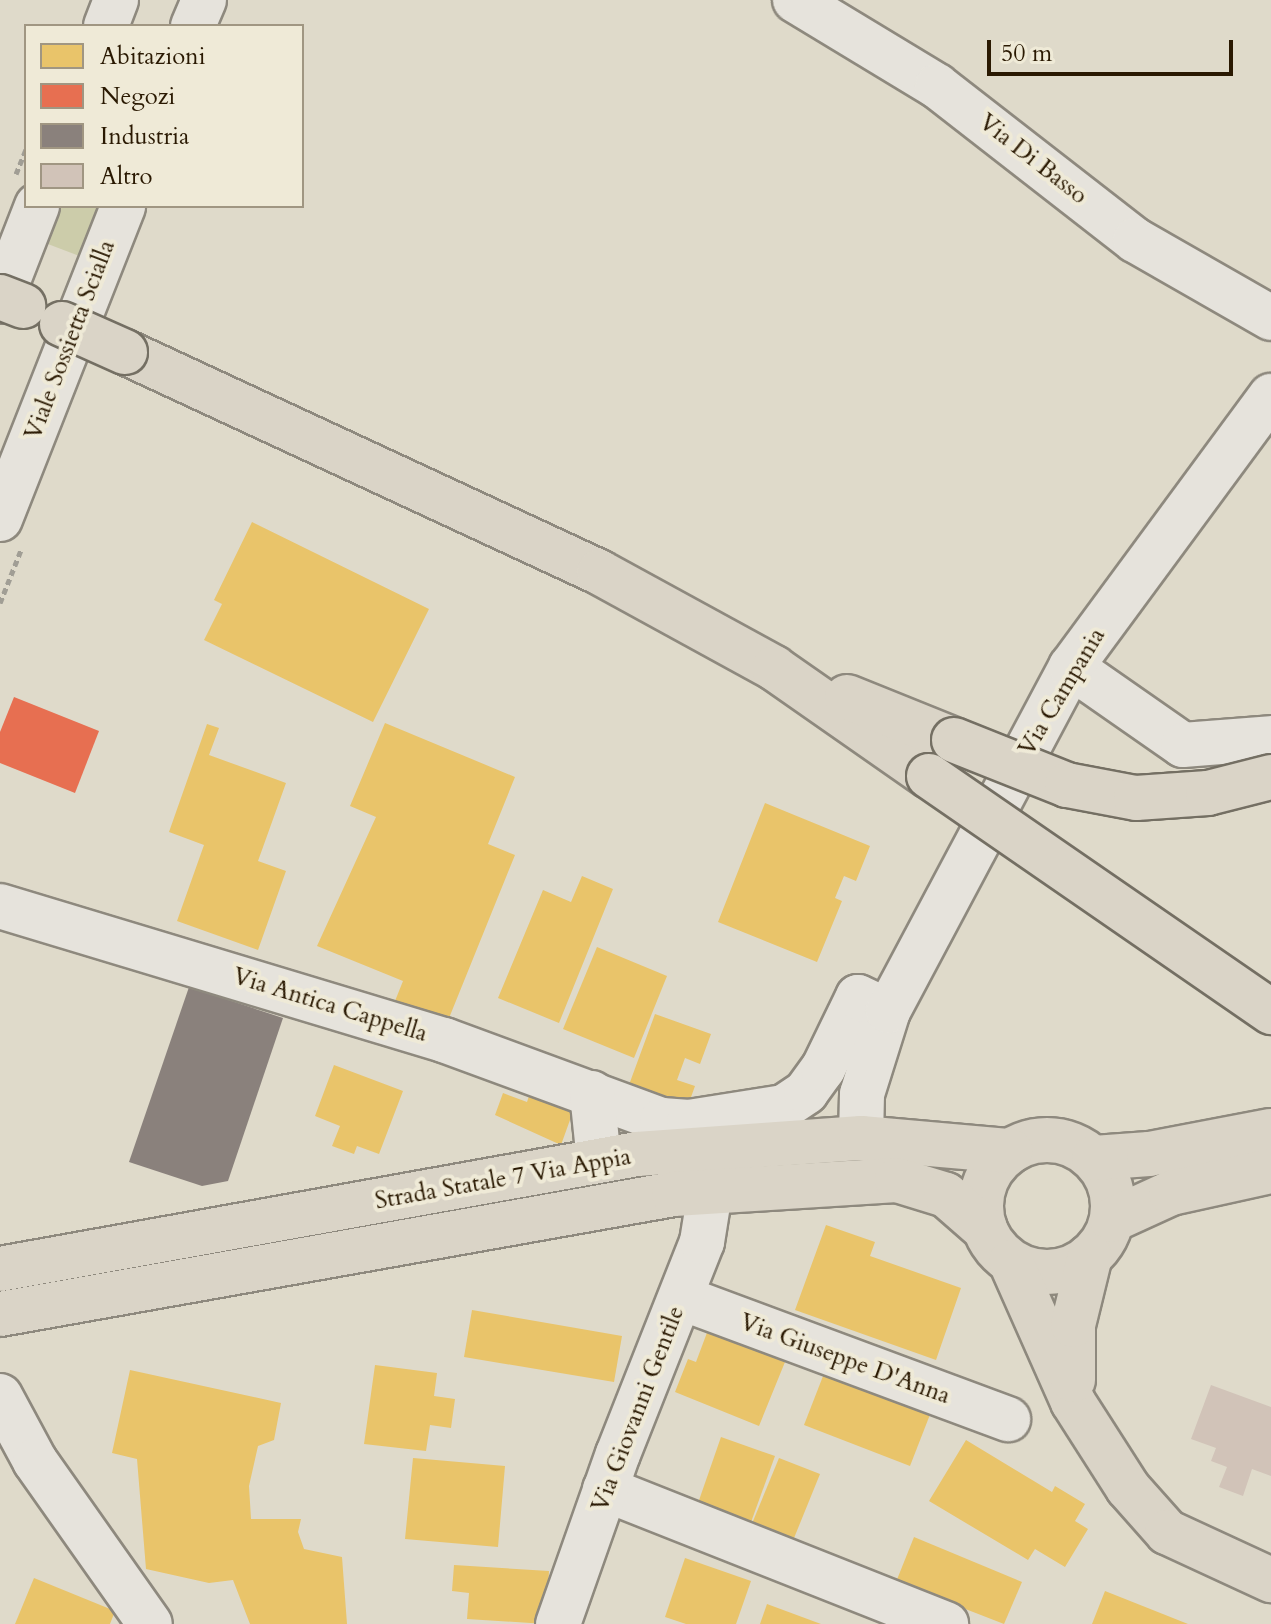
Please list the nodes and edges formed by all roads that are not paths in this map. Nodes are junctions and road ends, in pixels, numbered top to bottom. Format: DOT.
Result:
graph roads {
  1 [pos="116,0"];
  2 [pos="204,0"];
  3 [pos="795,0"];
  4 [pos="107,24"];
  5 [pos="194,24"];
  6 [pos="36,208"];
  7 [pos="122,208"];
  8 [pos="8,301"];
  9 [pos="1271,318"];
  10 [pos="1271,396"];
  11 [pos="0,519"];
  12 [pos="1071,667"];
  13 [pos="774,668"];
  14 [pos="1271,738"];
  15 [pos="1271,777"];
  16 [pos="0,906"];
  17 [pos="888,1011"];
  18 [pos="1271,1012"];
  19 [pos="592,1093"];
  20 [pos="1271,1131"];
  21 [pos="861,1138"];
  22 [pos="1010,1151"];
  23 [pos="1094,1158"];
  24 [pos="599,1161"];
  25 [pos="1271,1171"];
  26 [pos="710,1192"];
  27 [pos="1101,1238"];
  28 [pos="998,1246"];
  29 [pos="0,1269"];
  30 [pos="682,1298"];
  31 [pos="0,1314"];
  32 [pos="0,1396"];
  33 [pos="1073,1402"];
  34 [pos="1008,1419"];
  35 [pos="605,1489"];
  36 [pos="1271,1580"];
  37 [pos="133,1615"];
  38 [pos="558,1624"];
  39 [pos="946,1624"];
  1 -- 4 [label="street"];
  2 -- 5 [label="street"];
  3 -- 9 [label="street, Via Di Basso"];
  6 -- 8 [label="street"];
  7 -- 11 [label="street, Viale Sossietta Scialla"];
  8 -- 13 [label="main road, bridge"];
  10 -- 12 [label="street, Via Campania"];
  12 -- 14 [label="street"];
  12 -- 17 [label="street, Via Campania"];
  13 -- 15 [label="main road, bridge"];
  13 -- 18 [label="main road, bridge"];
  16 -- 19 [label="street, Via Antica Cappella"];
  17 -- 19 [label="street"];
  17 -- 21 [label="street, Via Campania"];
  19 -- 24 [label="street"];
  20 -- 23 [label="main road, Strada Statale 7 Via Appia"];
  21 -- 22 [label="main road, Strada Statale 7 Via Appia"];
  21 -- 24 [label="main road, Strada Statale 7 Via Appia"];
  22 -- 23 [label="main road, Strada Statale 7 Via Appia"];
  22 -- 28 [label="main road"];
  23 -- 27 [label="main road"];
  24 -- 29 [label="main road, Strada Statale 7 Via Appia"];
  25 -- 27 [label="main road, Strada Statale 7 Via Appia"];
  26 -- 28 [label="main road, Strada Statale 7 Via Appia"];
  26 -- 30 [label="street, Via Giovanni Gentile"];
  26 -- 31 [label="main road, Strada Statale 7 Via Appia"];
  27 -- 28 [label="main road, Strada Statale 7 Via Appia"];
  27 -- 33 [label="main road"];
  28 -- 33 [label="main road"];
  30 -- 34 [label="street, Via Giuseppe D'Anna"];
  30 -- 35 [label="street, Via Giovanni Gentile"];
  32 -- 37 [label="street"];
  33 -- 36 [label="main road"];
  35 -- 38 [label="street, Via Giovanni Gentile"];
  35 -- 39 [label="street"];
}
